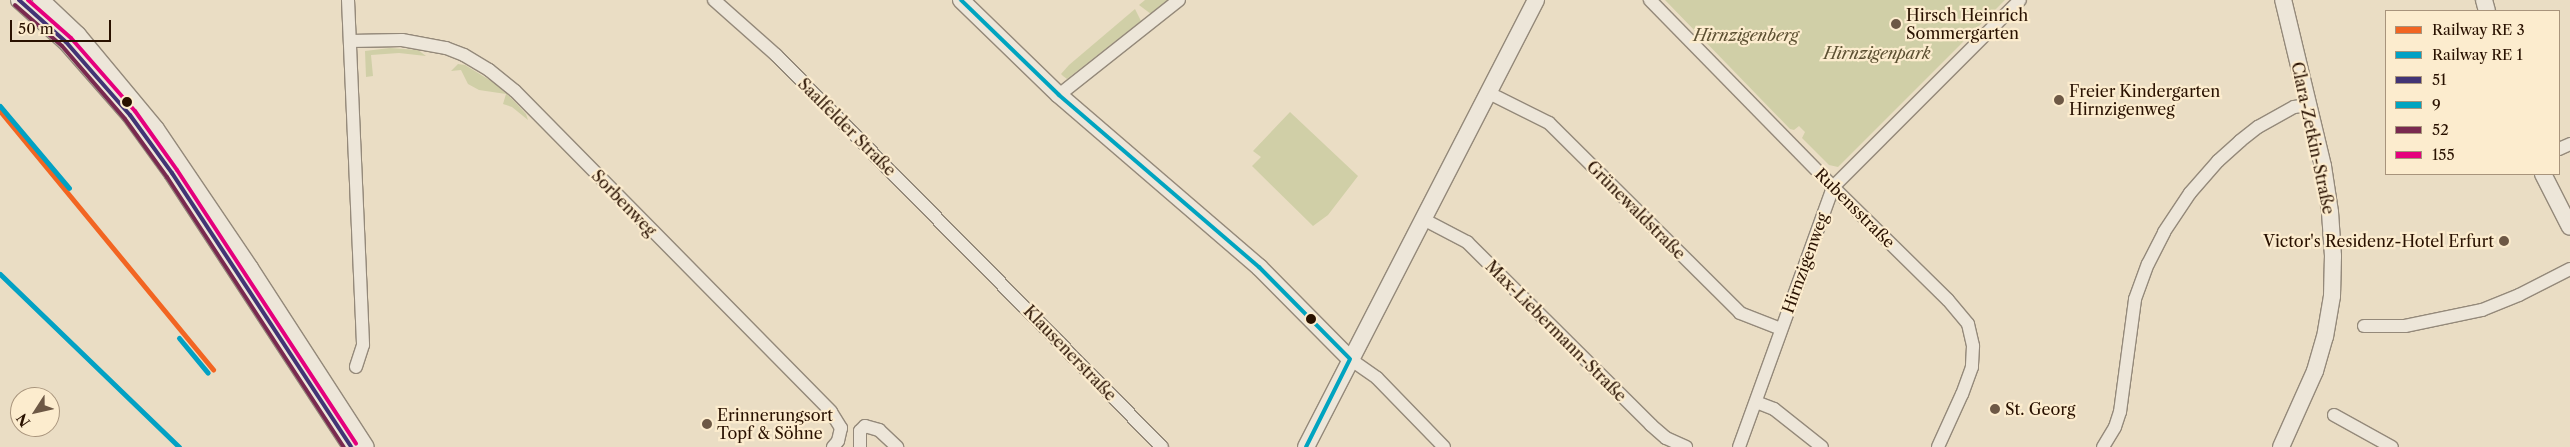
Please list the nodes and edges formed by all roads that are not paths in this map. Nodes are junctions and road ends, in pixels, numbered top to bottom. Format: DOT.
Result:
graph roads {
  1 [pos="19,0"];
  2 [pos="41,0"];
  3 [pos="348,0"];
  4 [pos="714,0"];
  5 [pos="960,0"];
  6 [pos="1179,0"];
  7 [pos="1536,0"];
  8 [pos="1650,0"];
  9 [pos="2020,0"];
  10 [pos="2283,0"];
  11 [pos="350,42"];
  12 [pos="1489,94"];
  13 [pos="1059,95"];
  14 [pos="2308,105"];
  15 [pos="2544,175"];
  16 [pos="1832,187"];
  17 [pos="1423,219"];
  18 [pos="2570,227"];
  19 [pos="977,259"];
  20 [pos="2570,269"];
  21 [pos="2364,326"];
  22 [pos="1781,329"];
  23 [pos="1350,359"];
  24 [pos="356,367"];
  25 [pos="1756,402"];
  26 [pos="2334,415"];
  27 [pos="350,447"];
  28 [pos="366,447"];
  29 [pos="833,447"];
  30 [pos="860,447"];
  31 [pos="896,447"];
  32 [pos="1162,447"];
  33 [pos="1306,447"];
  34 [pos="1444,447"];
  35 [pos="1686,447"];
  36 [pos="1739,447"];
  37 [pos="1822,447"];
  38 [pos="1938,447"];
  39 [pos="2103,447"];
  40 [pos="2281,447"];
  41 [pos="2392,447"];
  1 -- 27 [label="main road"];
  2 -- 28 [label="main road"];
  3 -- 11 [label="street"];
  4 -- 19 [label="street, Saalfelder Straße"];
  5 -- 13 [label="main road"];
  6 -- 13 [label="street"];
  7 -- 12 [label="main road"];
  8 -- 16 [label="street, Rubensstraße"];
  9 -- 16 [label="street, Hirnzigenweg"];
  10 -- 14 [label="main road, Clara-Zetkin-Straße"];
  11 -- 24 [label="street"];
  11 -- 29 [label="street, Sorbenweg"];
  12 -- 17 [label="main road"];
  12 -- 22 [label="street, Grünewaldstraße"];
  13 -- 23 [label="main road"];
  14 -- 39 [label="street"];
  14 -- 40 [label="main road, Clara-Zetkin-Straße"];
  15 -- 18 [label="main road"];
  16 -- 22 [label="street, Hirnzigenweg"];
  16 -- 38 [label="street, Rubensstraße"];
  17 -- 23 [label="main road"];
  17 -- 35 [label="street, Max-Liebermann-Straße"];
  19 -- 32 [label="street, Klausenerstraße"];
  20 -- 21 [label="street"];
  22 -- 25 [label="street, Hirnzigenweg"];
  23 -- 33 [label="main road"];
  23 -- 34 [label="street"];
  25 -- 36 [label="street, Hirnzigenweg"];
  25 -- 37 [label="street"];
  26 -- 41 [label="street"];
  30 -- 31 [label="street"];
}
